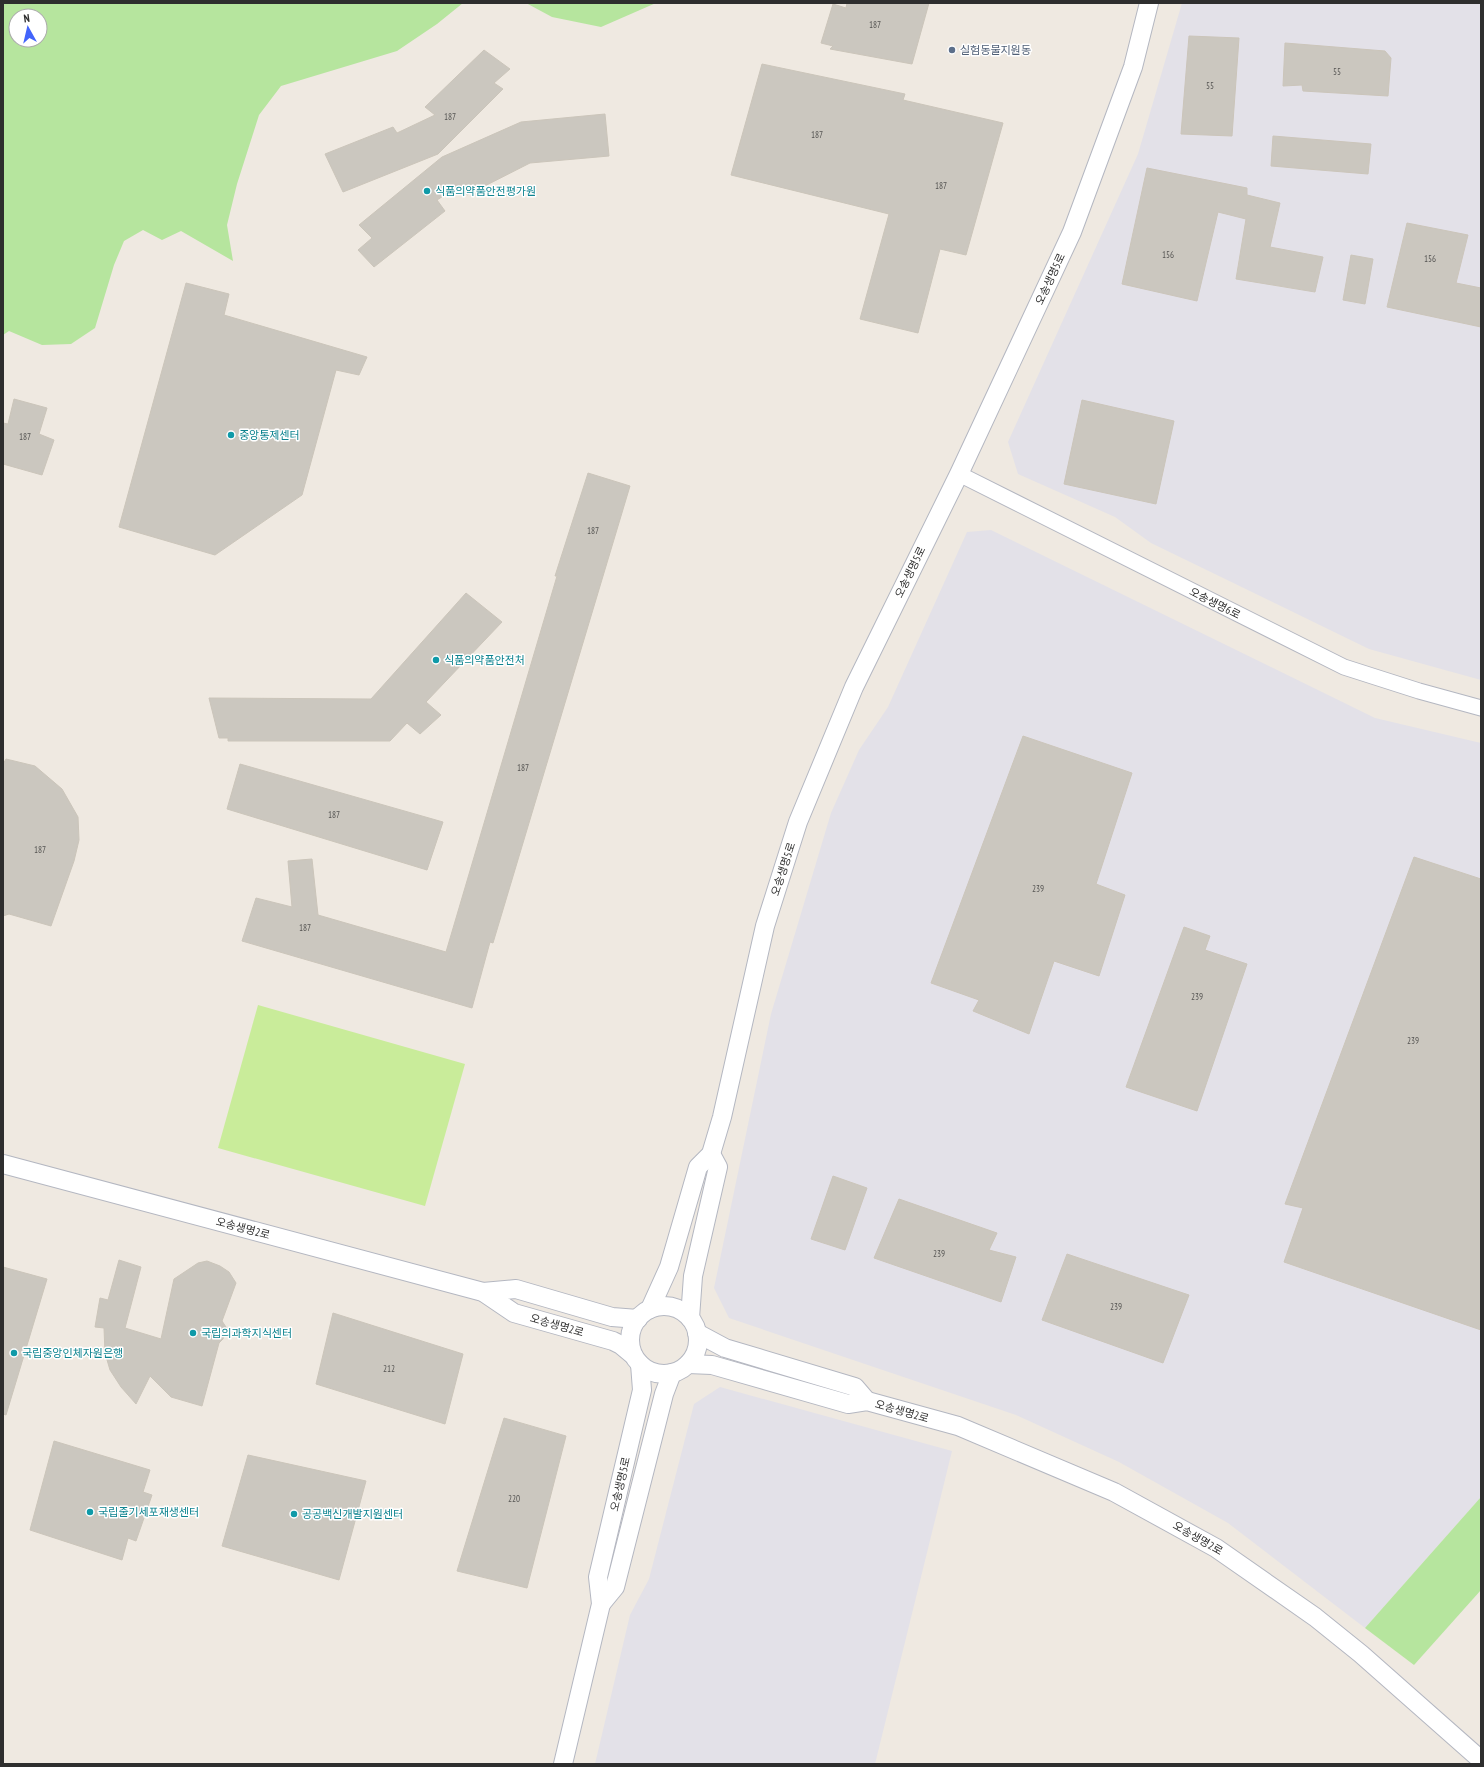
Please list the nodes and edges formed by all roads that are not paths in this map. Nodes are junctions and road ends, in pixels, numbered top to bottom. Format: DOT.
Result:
graph roads {
  1 [pos="1149,3"];
  2 [pos="959,474"];
  3 [pos="1481,708"];
  4 [pos="711,1154"];
  5 [pos="3,1164"];
  6 [pos="483,1292"];
  7 [pos="644,1314"];
  8 [pos="694,1325"];
  9 [pos="636,1360"];
  10 [pos="688,1364"];
  11 [pos="672,1373"];
  12 [pos="867,1402"];
  13 [pos="601,1604"];
  14 [pos="1481,1760"];
  15 [pos="563,1764"];
  1 -- 2 [label="street, 오송생명5로"];
  2 -- 3 [label="street, 오송생명6로"];
  2 -- 4 [label="street, 오송생명5로"];
  4 -- 7 [label="street, 오송생명5로"];
  4 -- 8 [label="street"];
  5 -- 6 [label="street, 오송생명2로"];
  6 -- 7 [label="street, 오송생명2로"];
  6 -- 9 [label="street, 오송생명2로"];
  7 -- 8 [label="street"];
  7 -- 9 [label="street"];
  8 -- 10 [label="street"];
  8 -- 12 [label="street, 오송생명2로"];
  9 -- 11 [label="street"];
  9 -- 13 [label="street, 오송생명5로"];
  10 -- 11 [label="street"];
  10 -- 12 [label="street, 오송생명2로"];
  11 -- 13 [label="street, 오송생명5로"];
  12 -- 14 [label="street, 오송생명2로"];
  13 -- 15 [label="street, 오송생명5로"];
}
